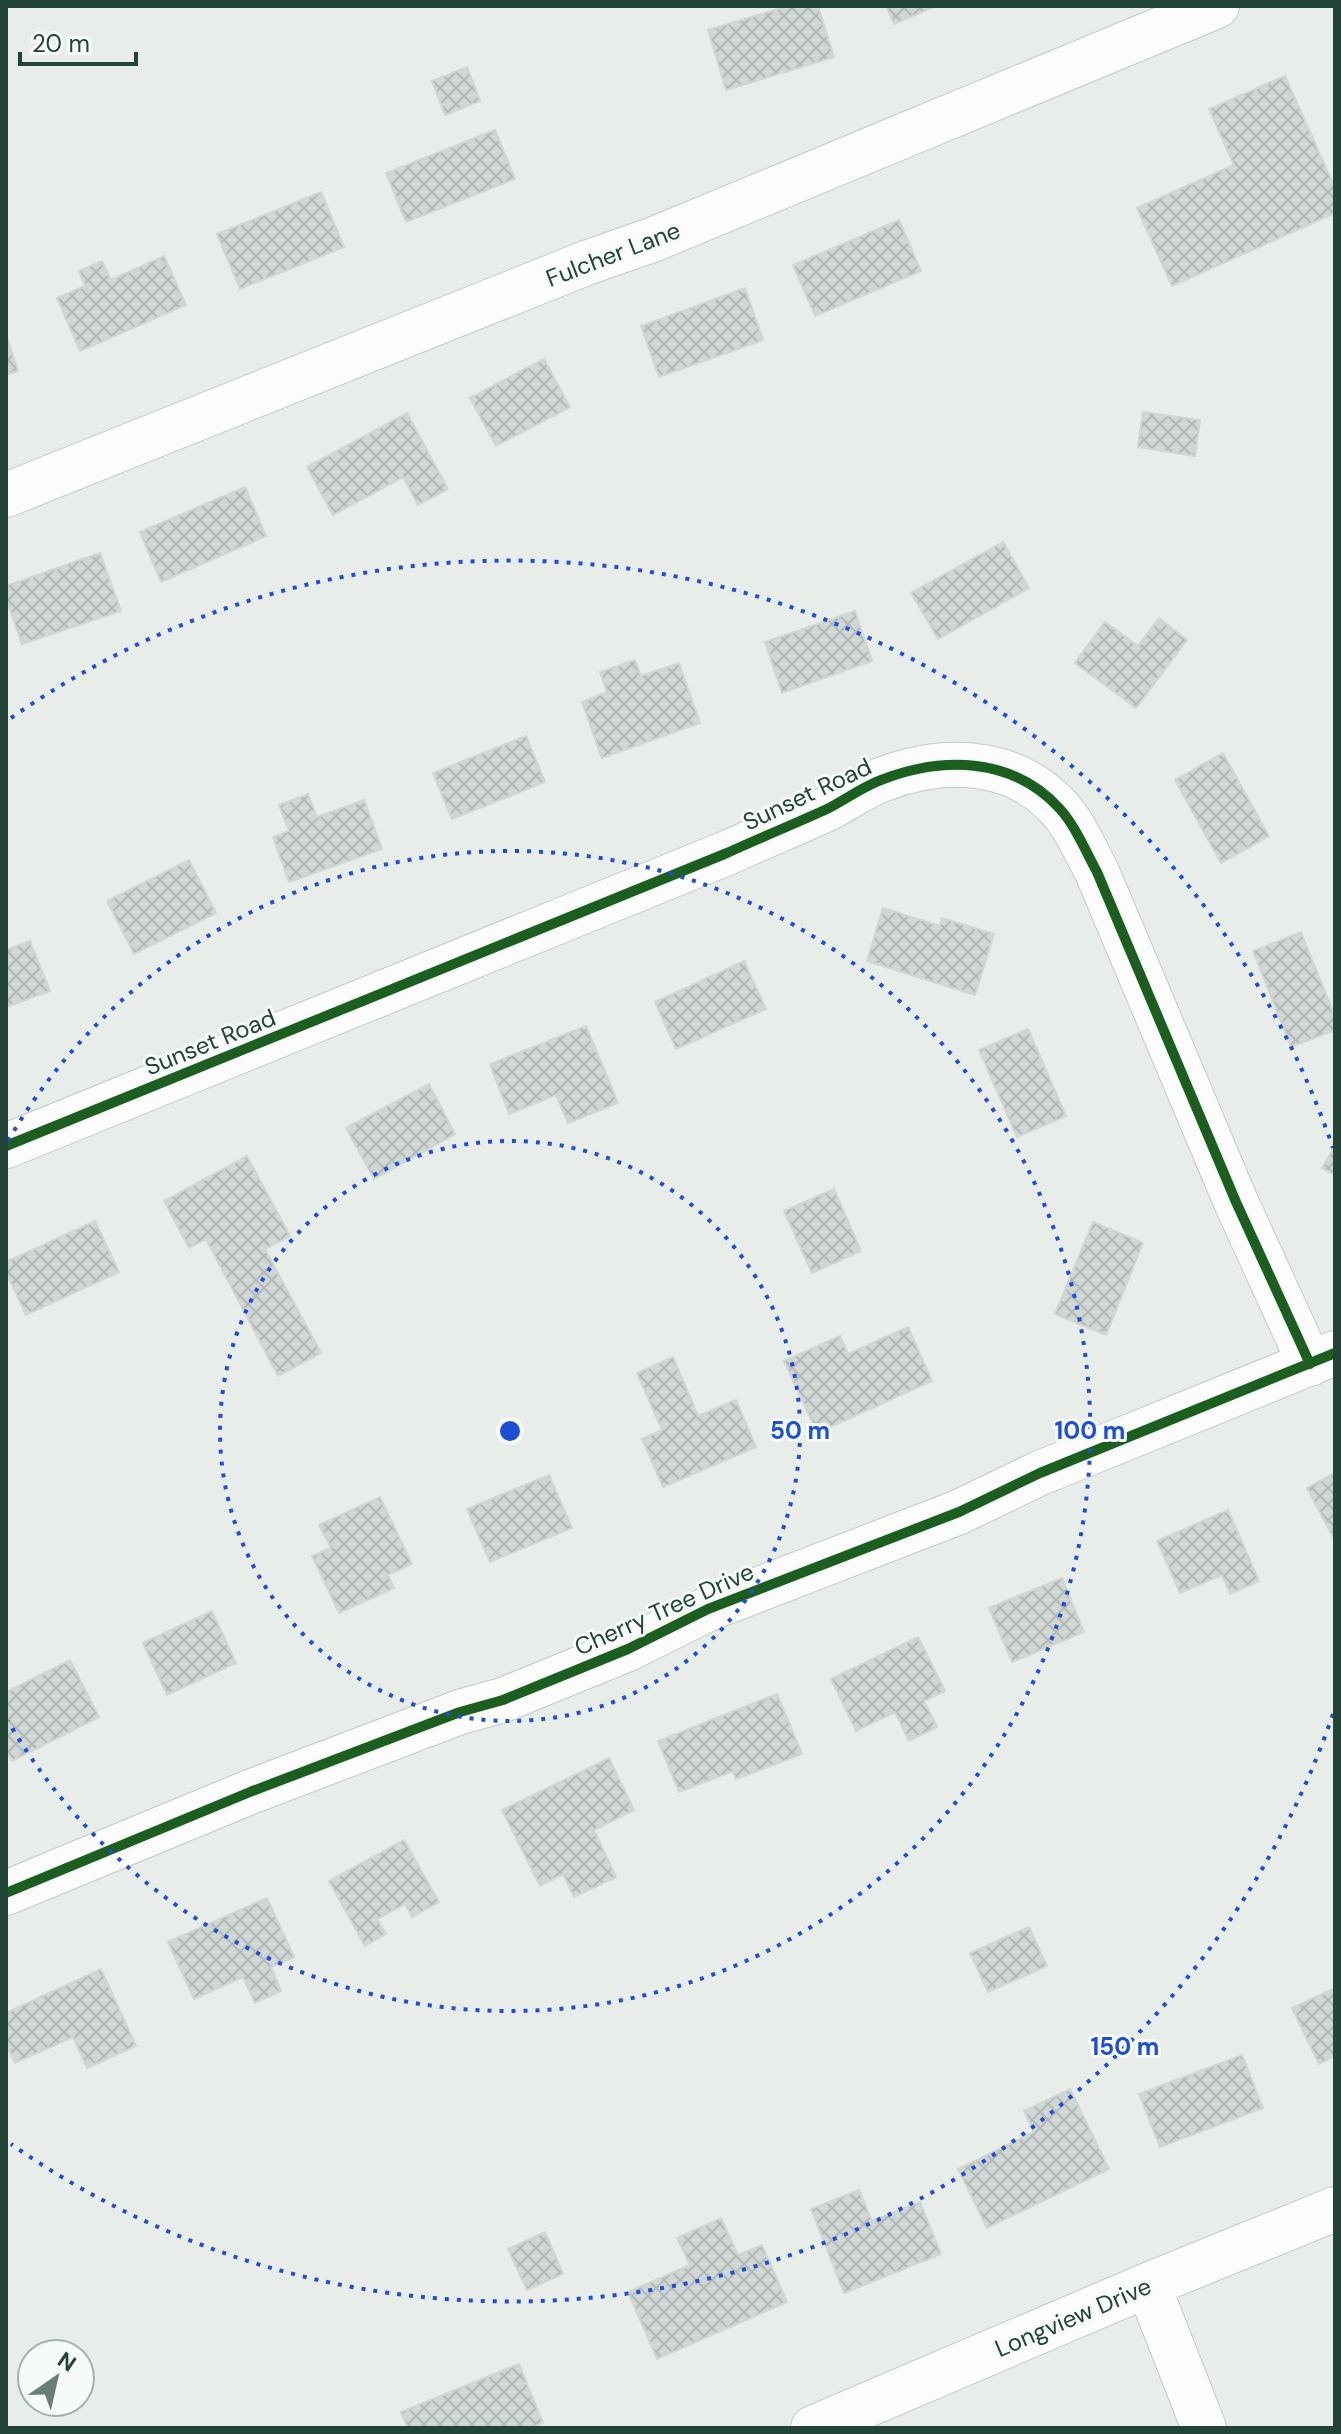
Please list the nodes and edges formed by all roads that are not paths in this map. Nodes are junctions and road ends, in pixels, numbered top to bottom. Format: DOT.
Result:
graph roads {
  1 [pos="1217,6"];
  2 [pos="6,495"];
  3 [pos="6,1146"];
  4 [pos="1323,1358"];
  5 [pos="6,1893"];
  6 [pos="1335,2209"];
  7 [pos="1148,2285"];
  8 [pos="813,2428"];
  9 [pos="1204,2428"];
  1 -- 2 [label="street, Fulcher Lane"];
  3 -- 4 [label="street, Sunset Road"];
  4 -- 5 [label="street, Cherry Tree Drive"];
  6 -- 7 [label="street, Longview Drive"];
  7 -- 8 [label="street, Longview Drive"];
  7 -- 9 [label="street"];
}
